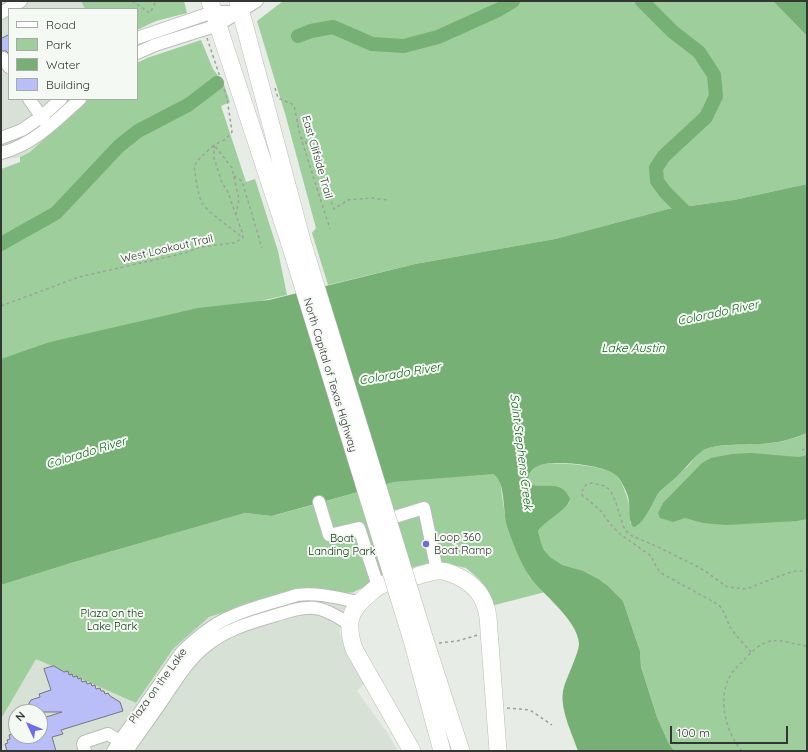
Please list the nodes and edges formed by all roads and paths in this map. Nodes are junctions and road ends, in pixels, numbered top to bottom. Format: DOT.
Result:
graph roads {
  1 [pos="21,1"];
  2 [pos="132,1"];
  3 [pos="156,1"];
  4 [pos="258,1"];
  5 [pos="239,6"];
  6 [pos="9,8"];
  7 [pos="214,13"];
  8 [pos="138,38"];
  9 [pos="206,38"];
  10 [pos="138,53"];
  11 [pos="278,98"];
  12 [pos="30,100"];
  13 [pos="60,100"];
  14 [pos="79,100"];
  15 [pos="41,117"];
  16 [pos="49,127"];
  17 [pos="300,135"];
  18 [pos="1,138"];
  19 [pos="214,146"];
  20 [pos="1,153"];
  21 [pos="234,176"];
  22 [pos="388,200"];
  23 [pos="236,216"];
  24 [pos="330,230"];
  25 [pos="243,238"];
  26 [pos="296,242"];
  27 [pos="262,248"];
  28 [pos="1,306"];
  29 [pos="807,448"];
  30 [pos="802,450"];
  31 [pos="319,502"];
  32 [pos="398,516"];
  33 [pos="437,571"];
  34 [pos="807,571"];
  35 [pos="417,576"];
  36 [pos="381,585"];
  37 [pos="358,602"];
  38 [pos="350,625"];
  39 [pos="489,633"];
  40 [pos="420,639"];
  41 [pos="807,646"];
  42 [pos="751,652"];
  43 [pos="495,707"];
  44 [pos="552,725"];
  45 [pos="119,740"];
  46 [pos="129,749"];
  47 [pos="85,751"];
  48 [pos="113,751"];
  49 [pos="412,751"];
  50 [pos="442,751"];
  51 [pos="461,751"];
  52 [pos="498,751"];
  53 [pos="742,751"];
  1 -- 6 [label="street"];
  2 -- 3 [label="path"];
  4 -- 5 [label="street"];
  5 -- 7 [label="street"];
  5 -- 26 [label="highway, North Capital of Texas Highway"];
  7 -- 8 [label="street"];
  7 -- 10 [label="street"];
  7 -- 26 [label="highway, North Capital of Texas Highway"];
  9 -- 19 [label="path"];
  11 -- 17 [label="path, East Clifside Trail"];
  12 -- 15 [label="street"];
  13 -- 15 [label="street"];
  14 -- 16 [label="street"];
  15 -- 16 [label="street"];
  15 -- 18 [label="street"];
  16 -- 20 [label="street"];
  17 -- 22 [label="path"];
  17 -- 24 [label="path, East Clifside Trail"];
  19 -- 21 [label="path"];
  19 -- 23 [label="path"];
  19 -- 25 [label="path"];
  21 -- 23 [label="path"];
  21 -- 27 [label="path"];
  23 -- 25 [label="path"];
  25 -- 28 [label="path, West Lookout Trail"];
  26 -- 40 [label="highway, North Capital of Texas Highway, bridge"];
  29 -- 30 [label="path"];
  31 -- 36 [label="street"];
  32 -- 33 [label="street"];
  33 -- 35 [label="highway"];
  33 -- 39 [label="highway"];
  34 -- 42 [label="path"];
  36 -- 37 [label="highway"];
  37 -- 38 [label="highway"];
  37 -- 45 [label="street, Plaza on the Lake"];
  38 -- 46 [label="street, Plaza on the Lake"];
  38 -- 49 [label="highway"];
  39 -- 40 [label="path"];
  39 -- 43 [label="highway"];
  40 -- 50 [label="highway, North Capital of Texas Highway"];
  40 -- 51 [label="highway, North Capital of Texas Highway"];
  41 -- 42 [label="path"];
  42 -- 53 [label="path"];
  43 -- 44 [label="path"];
  43 -- 52 [label="highway"];
  45 -- 46 [label="street, Plaza on the Lake"];
  45 -- 47 [label="street"];
  45 -- 48 [label="street, Plaza on the Lake"];
}
